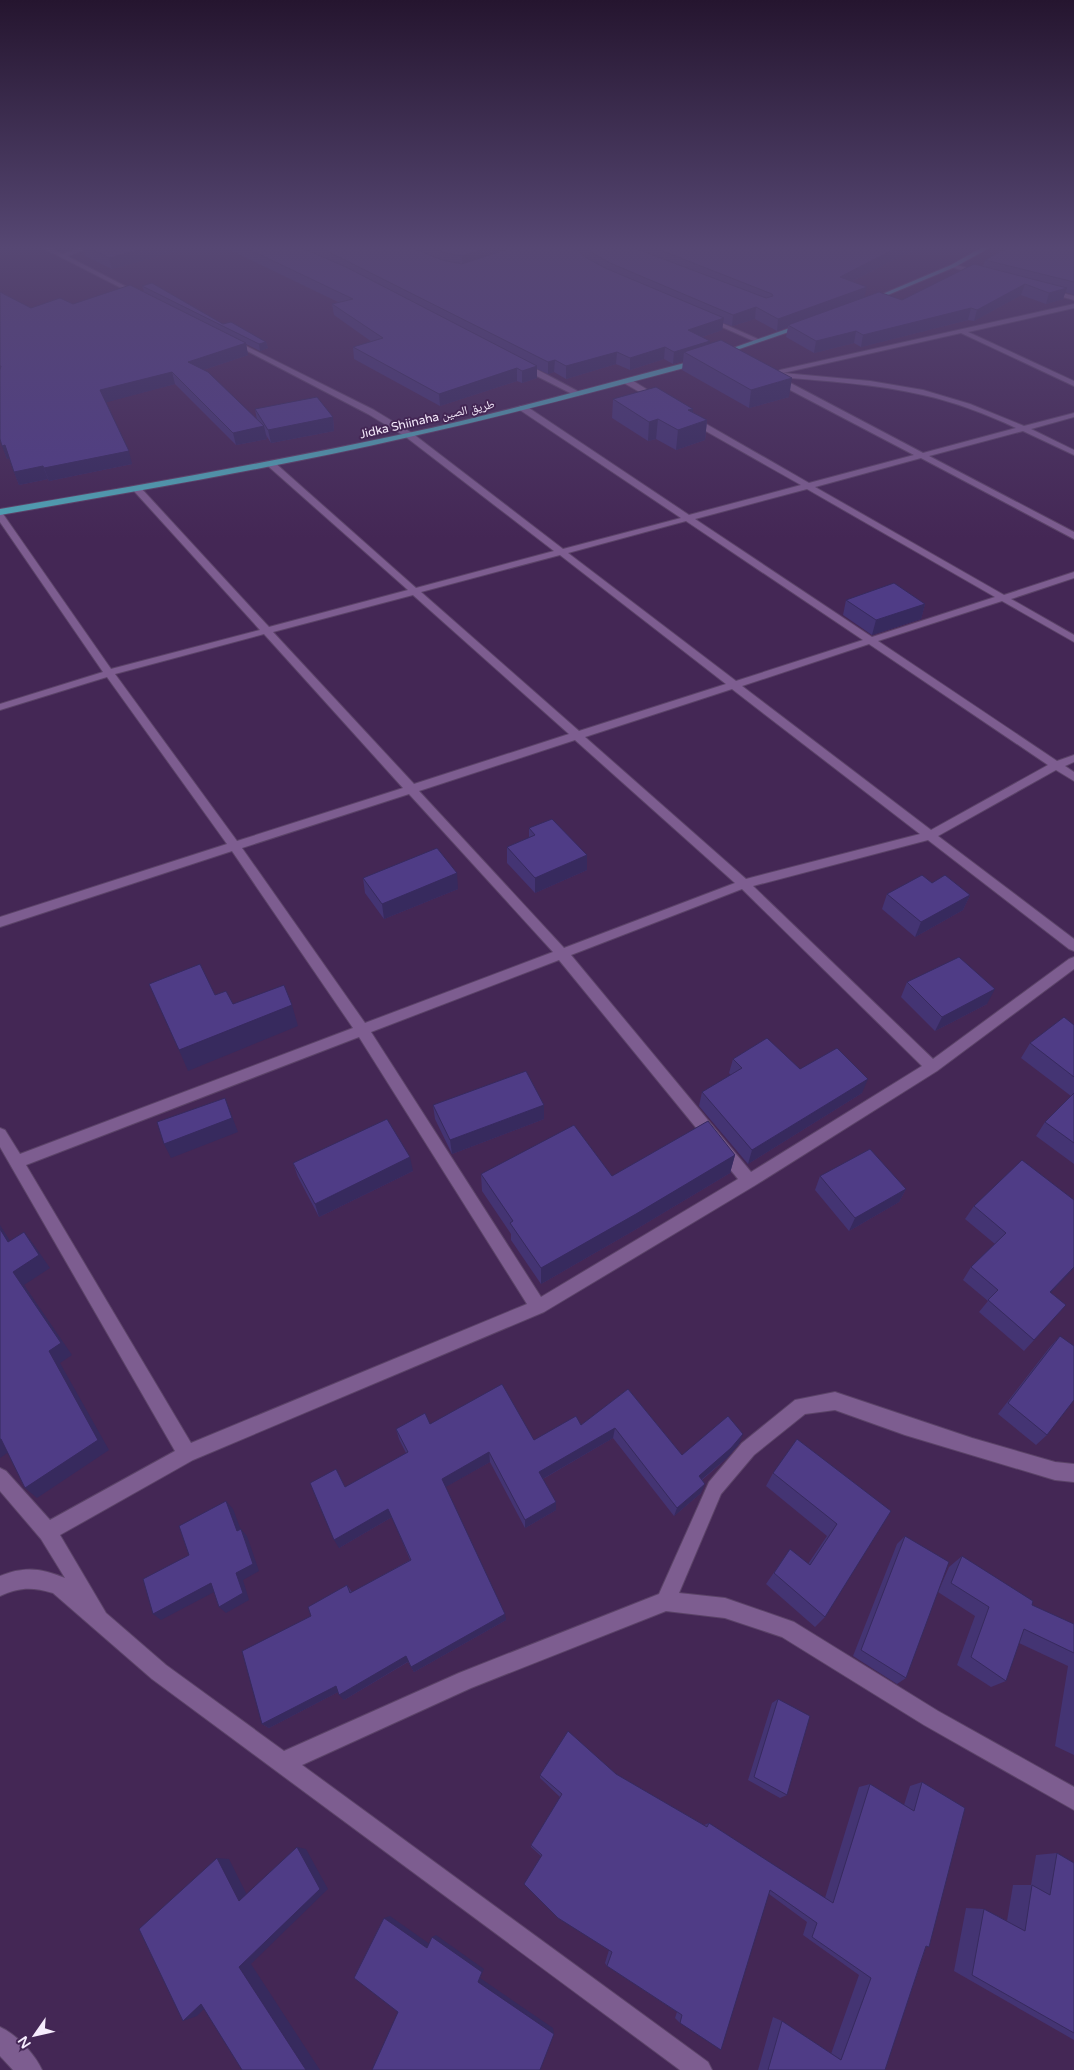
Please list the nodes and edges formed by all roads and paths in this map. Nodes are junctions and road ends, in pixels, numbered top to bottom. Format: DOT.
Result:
graph roads {
  1 [pos="239,345"];
  2 [pos="747,345"];
  3 [pos="901,345"];
  4 [pos="990,345"];
  5 [pos="723,353"];
  6 [pos="714,356"];
  7 [pos="732,357"];
  8 [pos="705,359"];
  9 [pos="512,360"];
  10 [pos="768,375"];
  11 [pos="627,381"];
  12 [pos="1074,384"];
  13 [pos="579,394"];
  14 [pos="670,406"];
  15 [pos="523,408"];
  16 [pos="1074,415"];
  17 [pos="687,416"];
  18 [pos="1025,428"];
  19 [pos="409,435"];
  20 [pos="1074,453"];
  21 [pos="919,456"];
  22 [pos="271,464"];
  23 [pos="807,486"];
  24 [pos="138,489"];
  25 [pos="0,512"];
  26 [pos="0,516"];
  27 [pos="686,519"];
  28 [pos="1074,536"];
  29 [pos="560,552"];
  30 [pos="1074,575"];
  31 [pos="413,592"];
  32 [pos="1004,598"];
  33 [pos="266,631"];
  34 [pos="1074,639"];
  35 [pos="872,641"];
  36 [pos="109,673"];
  37 [pos="735,685"];
  38 [pos="0,707"];
  39 [pos="578,735"];
  40 [pos="1074,758"];
  41 [pos="1056,765"];
  42 [pos="1074,777"];
  43 [pos="413,789"];
  44 [pos="930,835"];
  45 [pos="234,846"];
  46 [pos="744,884"];
  47 [pos="2,917"];
  48 [pos="1074,946"];
  49 [pos="562,954"];
  50 [pos="1074,962"];
  51 [pos="362,1030"];
  52 [pos="932,1068"];
  53 [pos="0,1134"];
  54 [pos="17,1162"];
  55 [pos="749,1180"];
  56 [pos="538,1307"];
  57 [pos="188,1454"];
  58 [pos="1074,1473"];
  59 [pos="0,1477"];
  60 [pos="48,1532"];
  61 [pos="0,1586"];
  62 [pos="666,1601"];
  63 [pos="103,1624"];
  64 [pos="282,1762"];
  65 [pos="1074,1799"];
  66 [pos="0,2039"];
  67 [pos="30,2070"];
  68 [pos="700,2070"];
  1 -- 19 [label="street"];
  2 -- 5 [label="main road"];
  3 -- 10 [label="street"];
  4 -- 12 [label="street"];
  5 -- 6 [label="main road"];
  5 -- 7 [label="street"];
  8 -- 11 [label="main road, Jidka Shiinaha طريق الصين"];
  9 -- 13 [label="street"];
  10 -- 18 [label="street"];
  10 -- 21 [label="street"];
  11 -- 13 [label="main road, Jidka Shiinaha طريق الصين"];
  11 -- 14 [label="street"];
  13 -- 15 [label="main road, Jidka Shiinaha طريق الصين"];
  15 -- 19 [label="main road, Jidka Shiinaha طريق الصين"];
  15 -- 27 [label="street"];
  16 -- 18 [label="street"];
  17 -- 23 [label="street"];
  18 -- 20 [label="street"];
  18 -- 21 [label="street"];
  19 -- 22 [label="main road, Jidka Shiinaha طريق الصين"];
  19 -- 29 [label="street"];
  21 -- 23 [label="street"];
  21 -- 28 [label="street"];
  22 -- 24 [label="main road, Jidka Shiinaha طريق الصين"];
  22 -- 31 [label="street"];
  23 -- 27 [label="street"];
  23 -- 32 [label="street"];
  24 -- 25 [label="main road, Jidka Shiinaha طريق الصين"];
  24 -- 33 [label="street"];
  26 -- 36 [label="street"];
  27 -- 29 [label="street"];
  27 -- 35 [label="street"];
  29 -- 31 [label="street"];
  29 -- 37 [label="street"];
  30 -- 32 [label="street"];
  31 -- 33 [label="street"];
  31 -- 39 [label="street"];
  32 -- 34 [label="street"];
  32 -- 35 [label="street"];
  33 -- 36 [label="street"];
  33 -- 43 [label="street"];
  35 -- 37 [label="street"];
  35 -- 41 [label="street"];
  36 -- 38 [label="street"];
  36 -- 45 [label="street"];
  37 -- 39 [label="street"];
  37 -- 44 [label="street"];
  39 -- 43 [label="street"];
  39 -- 46 [label="street"];
  40 -- 41 [label="street"];
  41 -- 42 [label="street"];
  41 -- 44 [label="street"];
  43 -- 45 [label="street"];
  43 -- 49 [label="street"];
  44 -- 46 [label="street"];
  44 -- 48 [label="street"];
  45 -- 47 [label="street"];
  45 -- 51 [label="street"];
  46 -- 49 [label="street"];
  46 -- 52 [label="street"];
  49 -- 51 [label="street"];
  49 -- 55 [label="street"];
  50 -- 52 [label="street"];
  51 -- 54 [label="street"];
  51 -- 56 [label="street"];
  52 -- 55 [label="street"];
  53 -- 54 [label="street"];
  54 -- 57 [label="street"];
  55 -- 56 [label="street"];
  56 -- 57 [label="street"];
  57 -- 60 [label="street"];
  58 -- 62 [label="street"];
  59 -- 60 [label="street"];
  60 -- 63 [label="street"];
  61 -- 63 [label="street"];
  62 -- 64 [label="street"];
  62 -- 65 [label="street"];
  63 -- 64 [label="street"];
  64 -- 68 [label="street"];
  66 -- 67 [label="street"];
}
